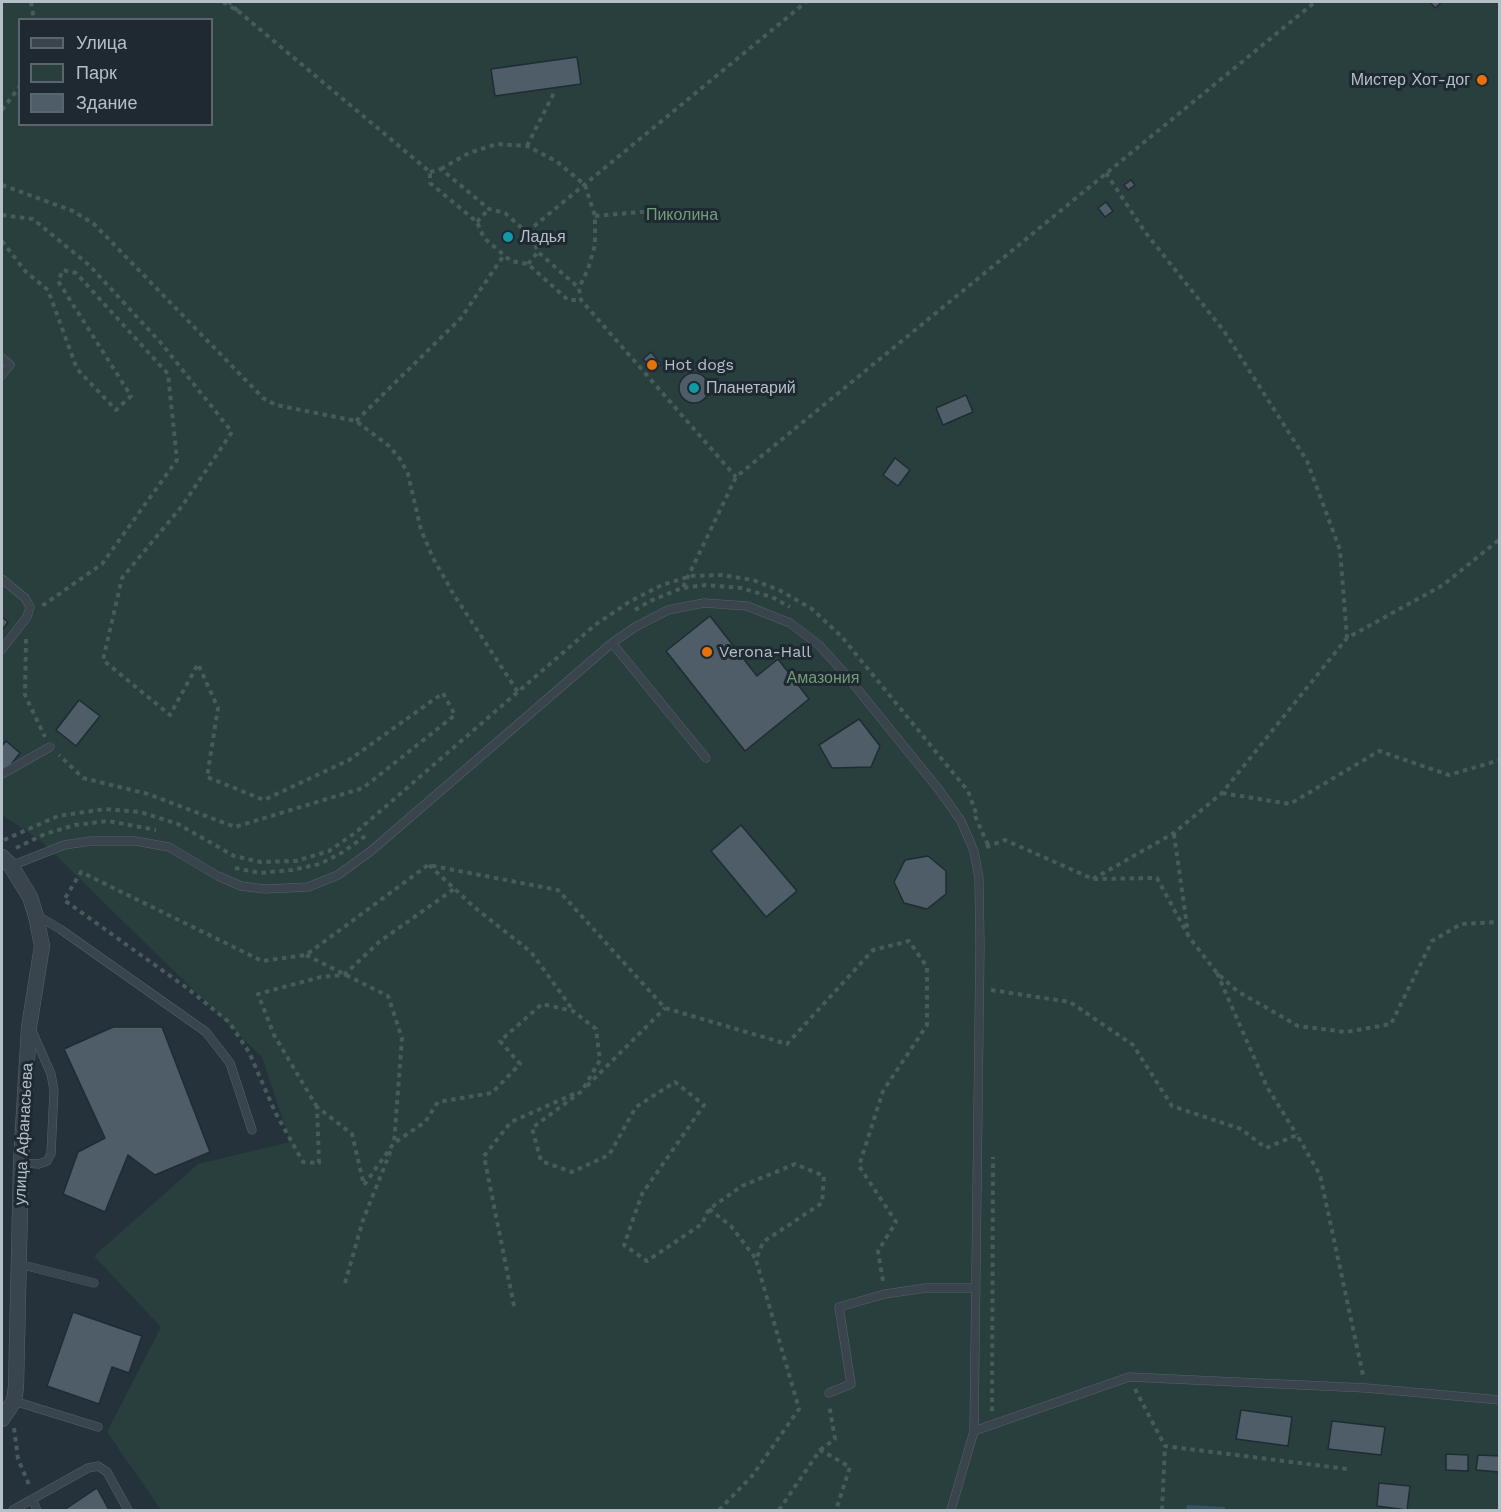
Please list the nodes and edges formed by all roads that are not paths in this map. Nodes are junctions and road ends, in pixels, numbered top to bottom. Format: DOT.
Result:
graph roads {
  1 [pos="2,358"];
  2 [pos="2,375"];
  3 [pos="2,579"];
  4 [pos="612,643"];
  5 [pos="2,649"];
  6 [pos="50,747"];
  7 [pos="706,758"];
  8 [pos="2,774"];
  9 [pos="8,858"];
  10 [pos="36,916"];
  11 [pos="30,1027"];
  12 [pos="252,1130"];
  13 [pos="21,1163"];
  14 [pos="19,1264"];
  15 [pos="94,1283"];
  16 [pos="976,1288"];
  17 [pos="829,1393"];
  18 [pos="1500,1400"];
  19 [pos="14,1401"];
  20 [pos="2,1419"];
  21 [pos="98,1427"];
  22 [pos="974,1431"];
  23 [pos="32,1499"];
  24 [pos="13,1510"];
  25 [pos="37,1510"];
  26 [pos="128,1510"];
  27 [pos="951,1510"];
  1 -- 2 [label="lane"];
  3 -- 5 [label="lane"];
  4 -- 7 [label="lane"];
  4 -- 9 [label="lane"];
  4 -- 16 [label="lane"];
  6 -- 8 [label="lane"];
  9 -- 10 [label="street, улица Афанасьева"];
  10 -- 11 [label="street, улица Афанасьева"];
  10 -- 12 [label="lane"];
  11 -- 13 [label="street, улица Афанасьева"];
  11 -- 13 [label="lane"];
  13 -- 14 [label="street, улица Афанасьева"];
  14 -- 15 [label="lane"];
  14 -- 19 [label="street, улица Афанасьева"];
  16 -- 17 [label="lane"];
  16 -- 22 [label="lane"];
  18 -- 22 [label="lane"];
  19 -- 20 [label="street, улица Афанасьева"];
  19 -- 21 [label="lane"];
  22 -- 27 [label="lane"];
  23 -- 24 [label="lane"];
  23 -- 25 [label="lane"];
  23 -- 26 [label="lane"];
}
